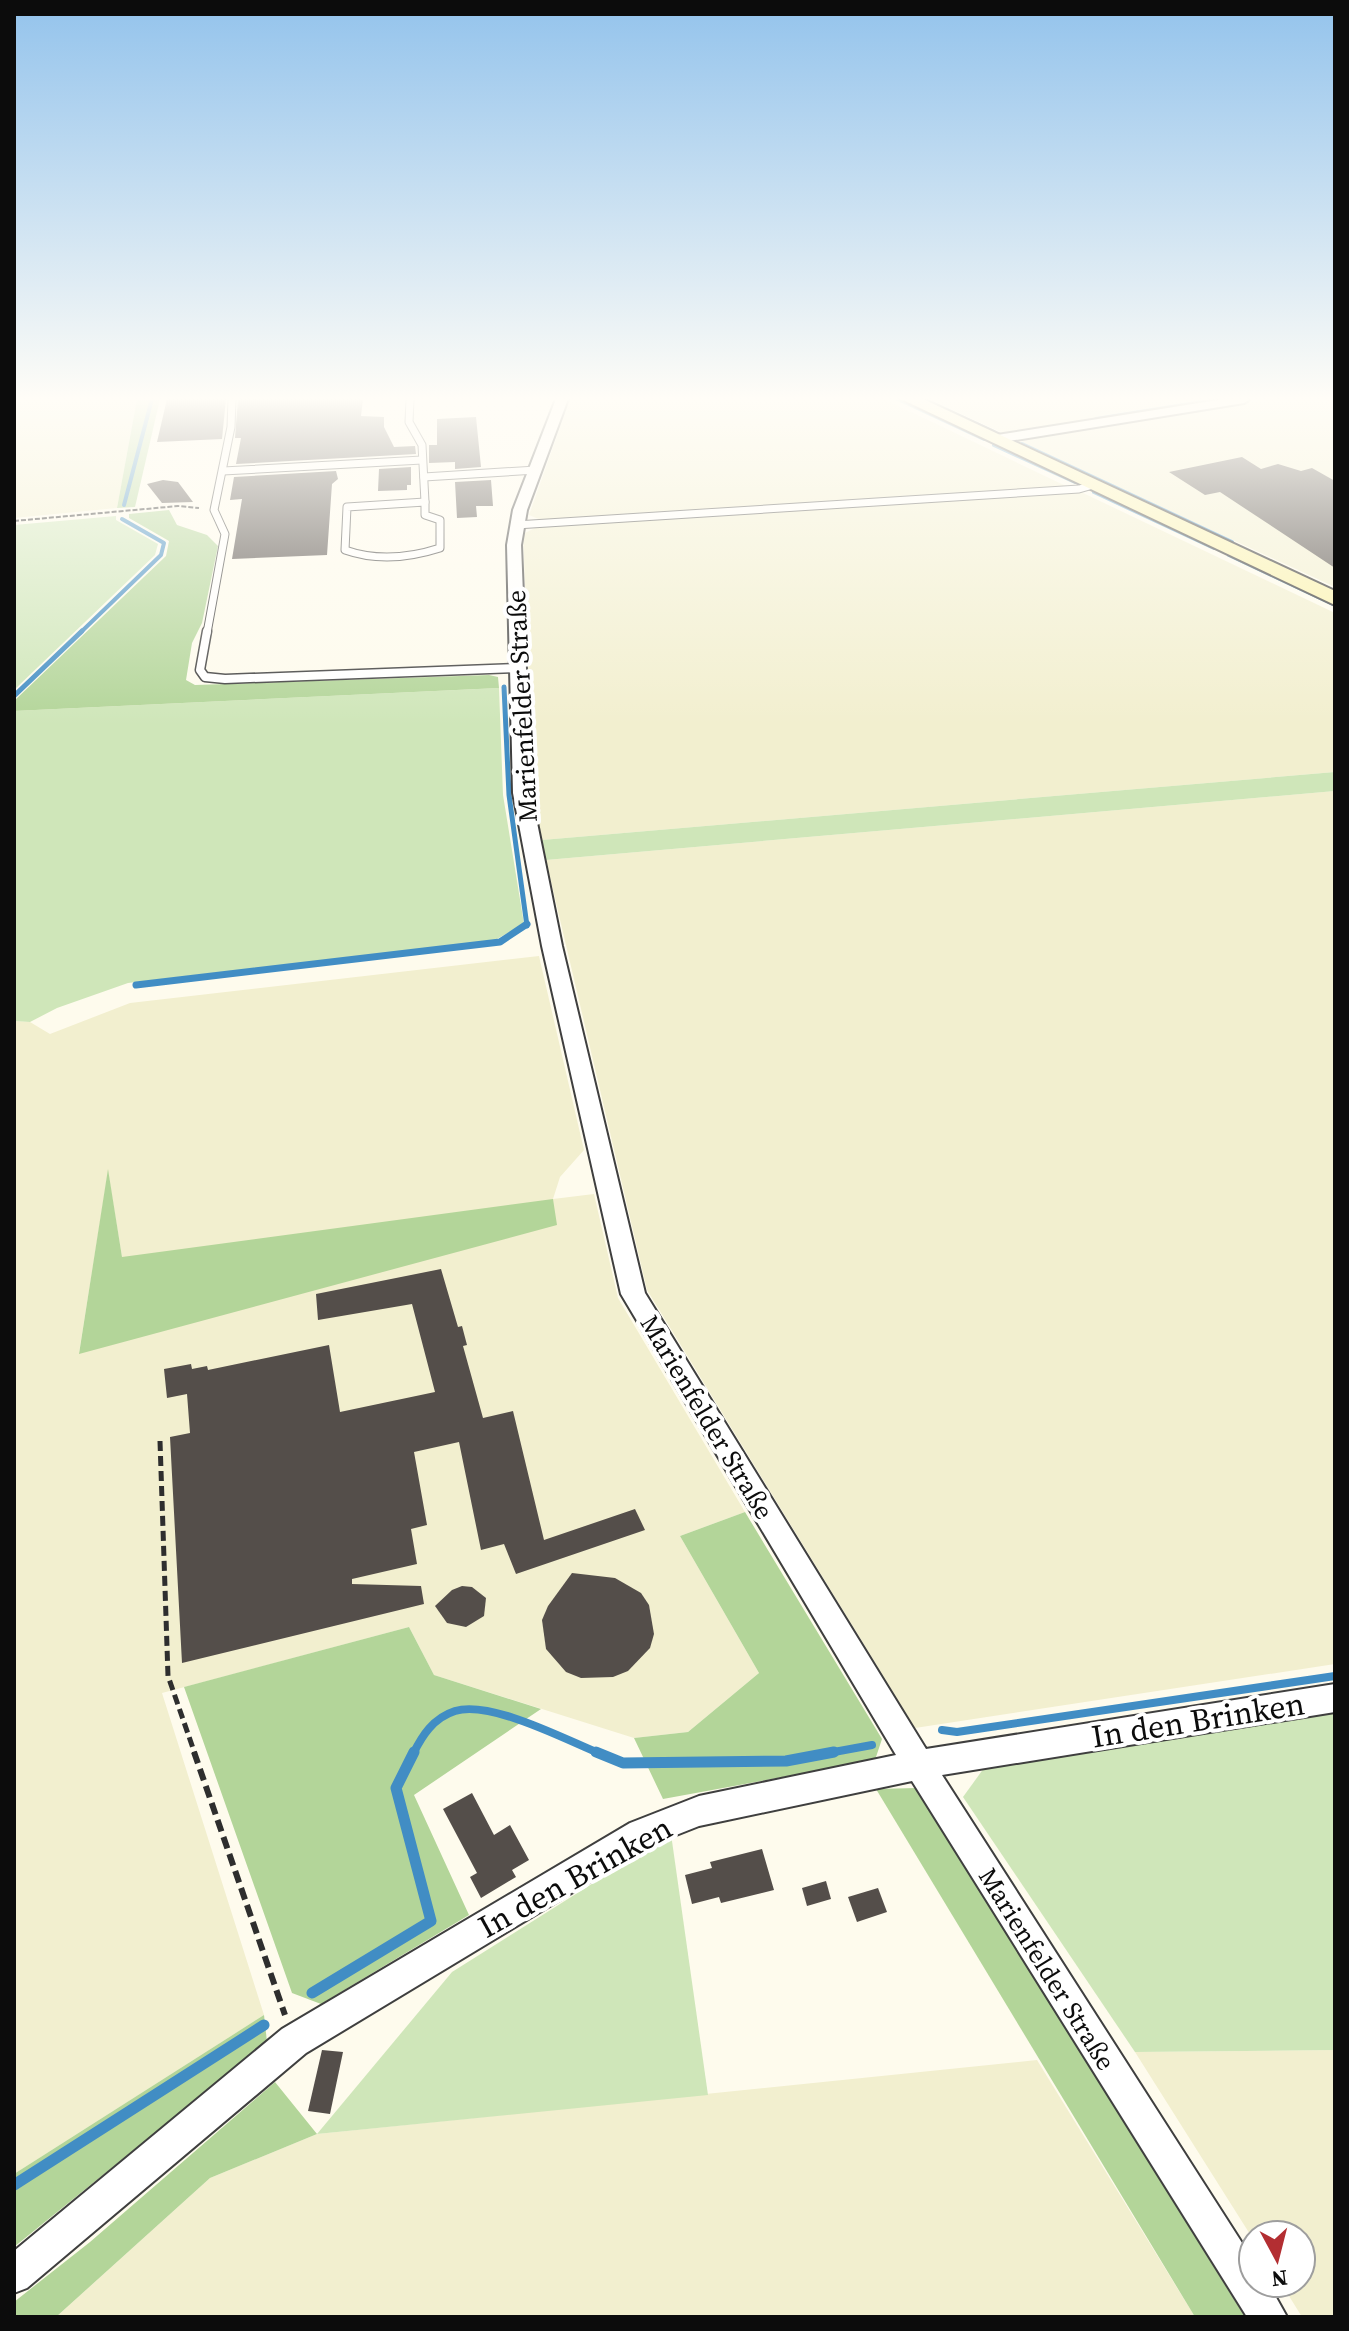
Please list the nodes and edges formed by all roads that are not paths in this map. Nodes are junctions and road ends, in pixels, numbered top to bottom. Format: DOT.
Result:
graph roads {
  1 [pos="215,508"];
  2 [pos="347,508"];
  3 [pos="425,508"];
  4 [pos="522,508"];
  5 [pos="785,508"];
  6 [pos="1141,508"];
  7 [pos="516,525"];
  8 [pos="1335,599"];
  9 [pos="518,668"];
  10 [pos="1335,1698"];
  11 [pos="920,1767"];
  12 [pos="14,2275"];
  13 [pos="1268,2317"];
  1 -- 9 [label="lane"];
  2 -- 3 [label="lane"];
  4 -- 7 [label="street, Marienfelder Straße"];
  5 -- 7 [label="lane"];
  6 -- 8 [label="main road"];
  7 -- 9 [label="street, Marienfelder Straße"];
  9 -- 11 [label="street, Marienfelder Straße"];
  10 -- 11 [label="street, In den Brinken"];
  11 -- 12 [label="street, In den Brinken"];
  11 -- 13 [label="street, Marienfelder Straße"];
}
